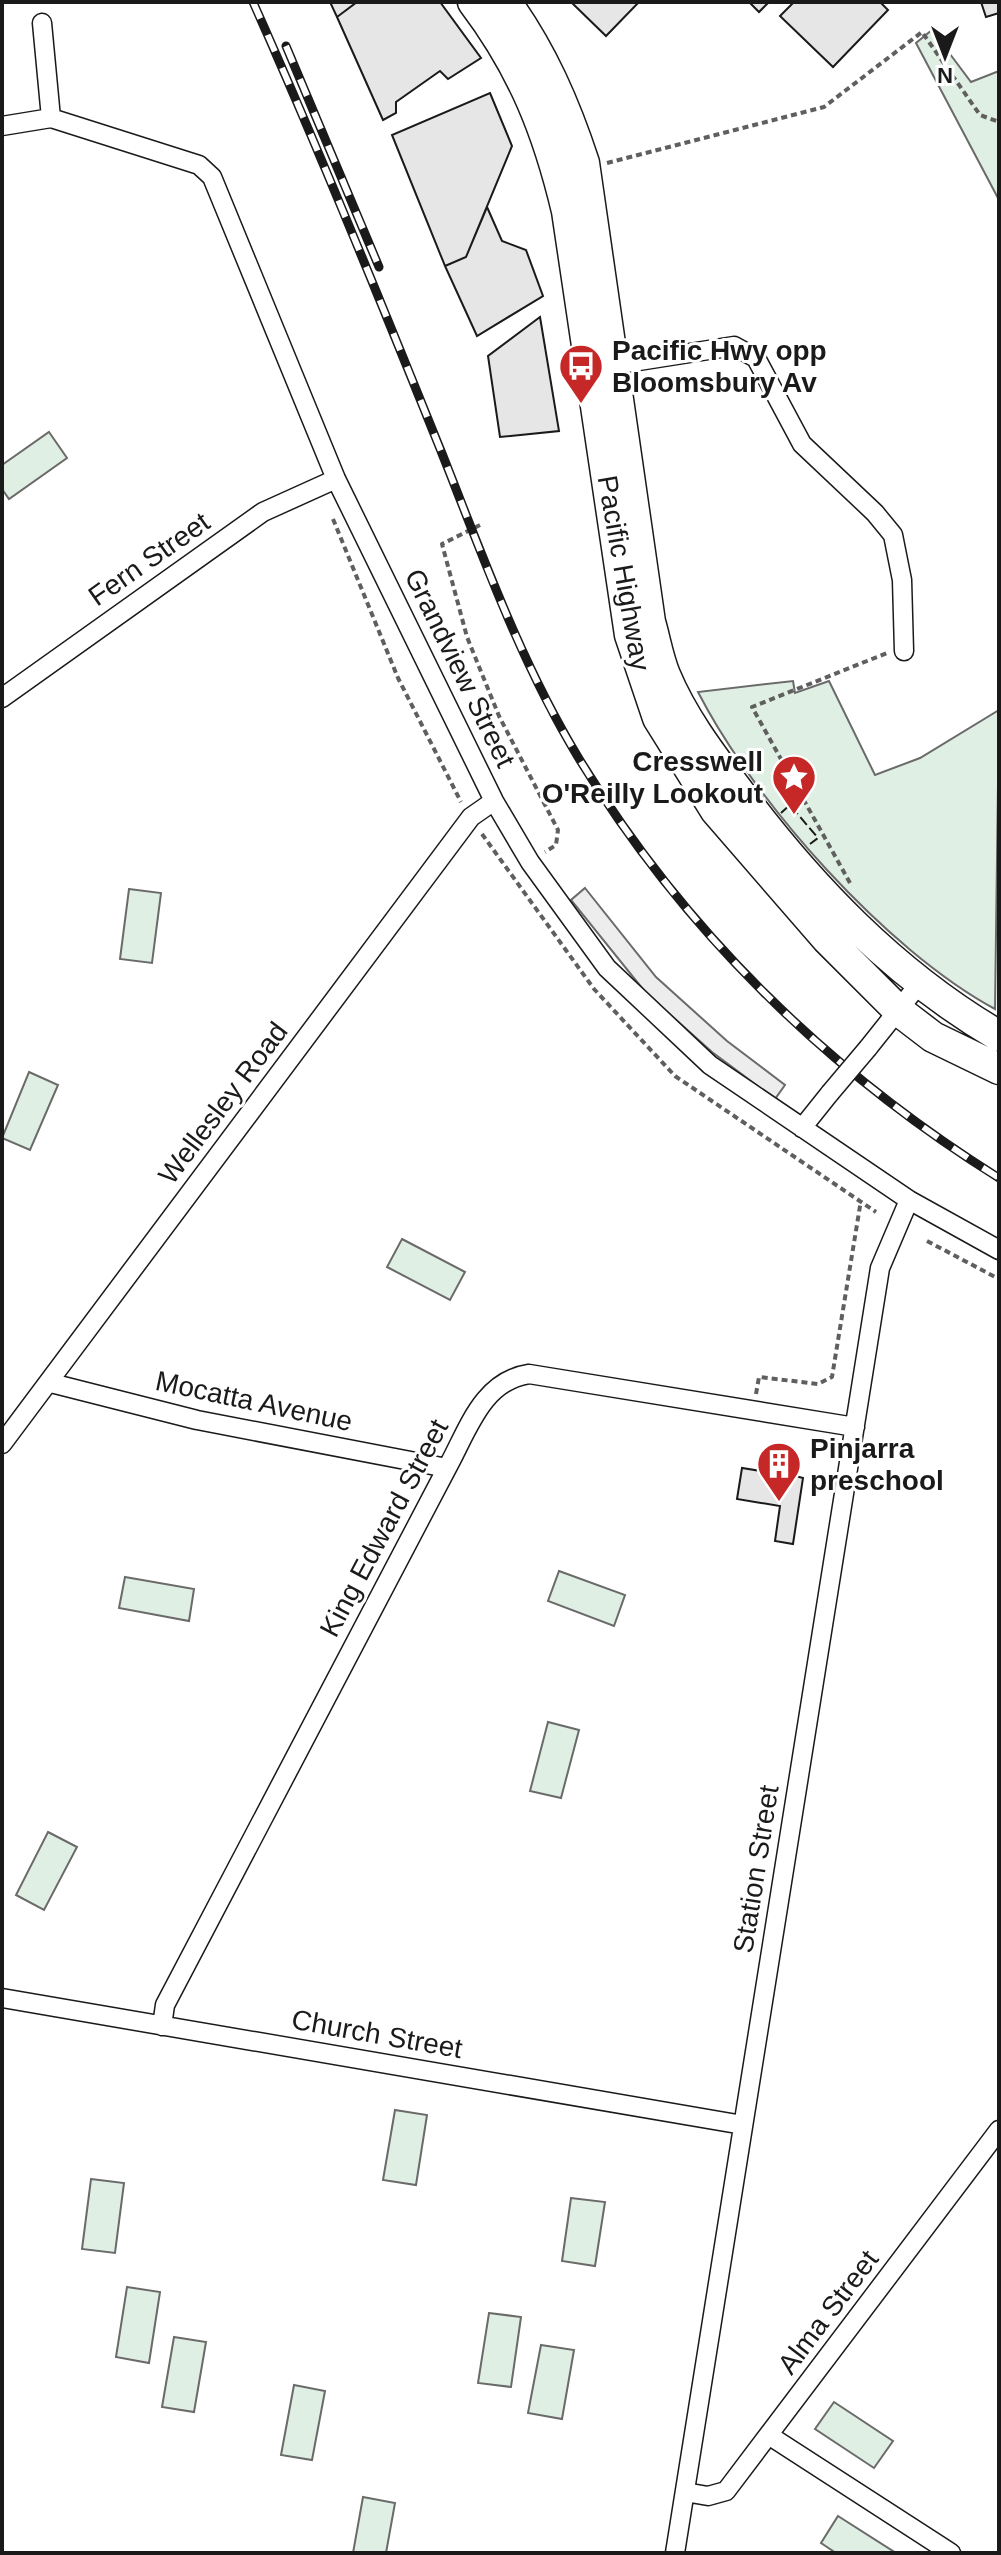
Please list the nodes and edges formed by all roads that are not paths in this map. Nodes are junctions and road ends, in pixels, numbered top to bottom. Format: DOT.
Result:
graph roads {
  1 [pos="473,2"];
  2 [pos="506,2"];
  3 [pos="42,23"];
  4 [pos="51,118"];
  5 [pos="2,126"];
  6 [pos="602,367"];
  7 [pos="328,483"];
  8 [pos="904,647"];
  9 [pos="2,698"];
  10 [pos="494,801"];
  11 [pos="919,984"];
  12 [pos="899,1011"];
  13 [pos="999,1036"];
  14 [pos="999,1069"];
  15 [pos="802,1128"];
  16 [pos="909,1200"];
  17 [pos="999,1250"];
  18 [pos="51,1383"];
  19 [pos="855,1427"];
  20 [pos="2,1444"];
  21 [pos="447,1468"];
  22 [pos="2,1998"];
  23 [pos="162,2026"];
  24 [pos="743,2125"];
  25 [pos="999,2130"];
  26 [pos="770,2436"];
  27 [pos="685,2492"];
  28 [pos="675,2553"];
  29 [pos="951,2553"];
  1 -- 6 [label="highway, Pacific Highway"];
  2 -- 6 [label="highway, Pacific Highway"];
  3 -- 4 [label="street"];
  4 -- 5 [label="street, Grandview Street"];
  4 -- 7 [label="street, Grandview Street"];
  6 -- 8 [label="street"];
  6 -- 11 [label="highway, Pacific Highway"];
  6 -- 12 [label="highway, Pacific Highway"];
  7 -- 9 [label="street, Fern Street"];
  7 -- 10 [label="street, Grandview Street"];
  10 -- 15 [label="street, Grandview Street"];
  10 -- 18 [label="street, Wellesley Road"];
  11 -- 12 [label="street"];
  11 -- 13 [label="highway, Pacific Highway"];
  12 -- 14 [label="highway, Pacific Highway"];
  12 -- 15 [label="street, bridge"];
  15 -- 16 [label="street, Grandview Street"];
  16 -- 17 [label="street, Grandview Street"];
  16 -- 19 [label="street, Station Street"];
  18 -- 20 [label="street, Wellesley Road"];
  18 -- 21 [label="street, Mocatta Avenue"];
  19 -- 21 [label="street, King Edward Street"];
  19 -- 24 [label="street, Station Street"];
  21 -- 23 [label="street, King Edward Street"];
  22 -- 23 [label="street, Church Street"];
  23 -- 24 [label="street, Church Street"];
  24 -- 27 [label="street, Station Street"];
  25 -- 26 [label="street, Alma Street"];
  26 -- 27 [label="street, Alma Street"];
  26 -- 29 [label="street"];
  27 -- 28 [label="street, Station Street"];
}
